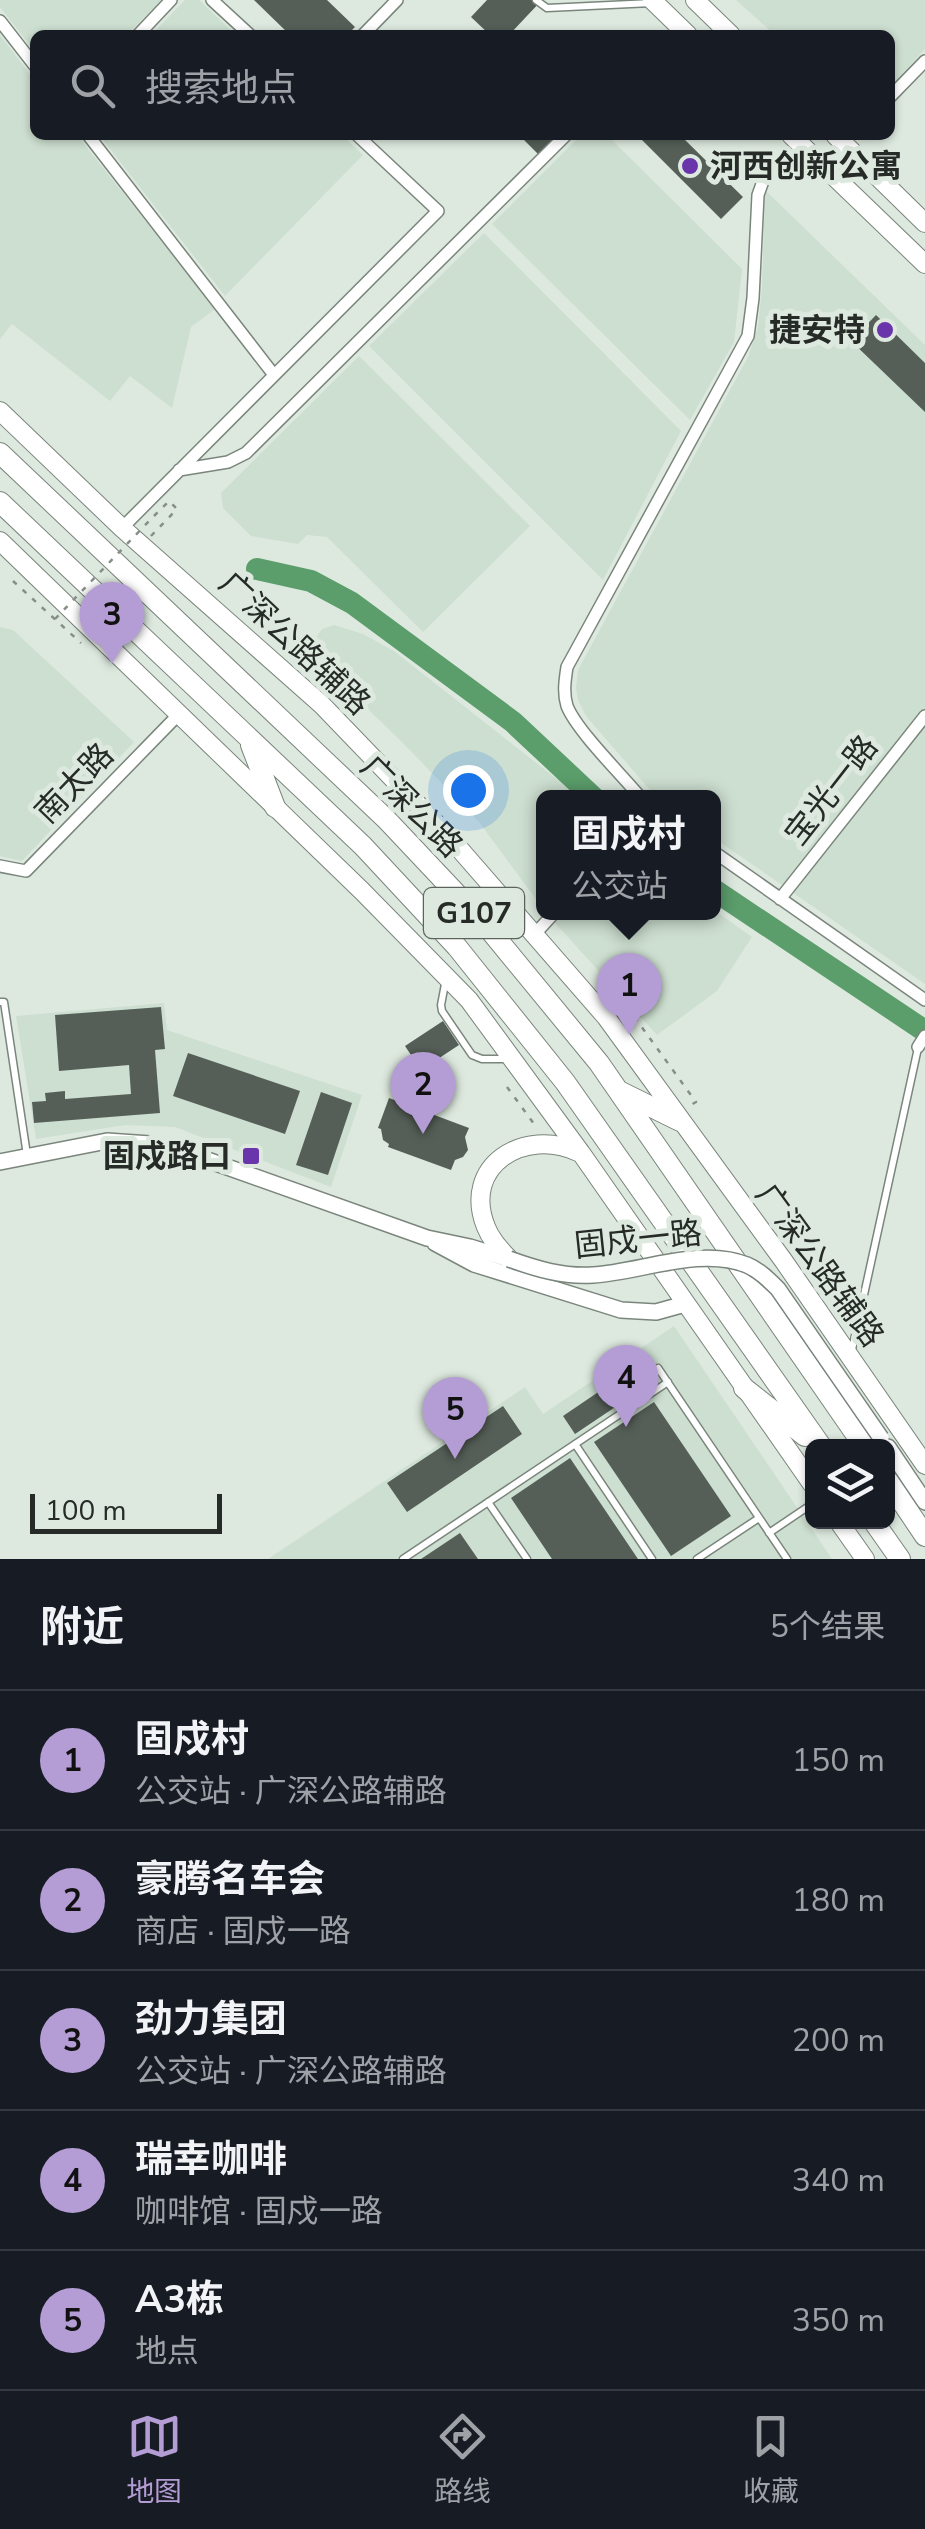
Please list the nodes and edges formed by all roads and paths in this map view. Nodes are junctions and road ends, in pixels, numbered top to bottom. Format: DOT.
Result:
graph roads {
  1 [pos="172,0"];
  2 [pos="212,0"];
  3 [pos="397,0"];
  4 [pos="536,0"];
  5 [pos="695,0"];
  6 [pos="653,2"];
  7 [pos="0,21"];
  8 [pos="143,30"];
  9 [pos="245,30"];
  10 [pos="368,30"];
  11 [pos="675,30"];
  12 [pos="726,30"];
  13 [pos="30,60"];
  14 [pos="925,61"];
  15 [pos="895,92"];
  16 [pos="92,140"];
  17 [pos="362,140"];
  18 [pos="561,140"];
  19 [pos="796,140"];
  20 [pos="845,140"];
  21 [pos="762,182"];
  22 [pos="925,222"];
  23 [pos="925,264"];
  24 [pos="274,375"];
  25 [pos="0,411"];
  26 [pos="0,453"];
  27 [pos="180,470"];
  28 [pos="0,502"];
  29 [pos="122,528"];
  30 [pos="150,537"];
  31 [pos="0,541"];
  32 [pos="0,562"];
  33 [pos="24,564"];
  34 [pos="13,581"];
  35 [pos="55,619"];
  36 [pos="81,643"];
  37 [pos="179,714"];
  38 [pos="925,716"];
  39 [pos="249,738"];
  40 [pos="634,790"];
  41 [pos="275,807"];
  42 [pos="721,857"];
  43 [pos="0,866"];
  44 [pos="780,899"];
  45 [pos="548,920"];
  46 [pos="534,935"];
  47 [pos="443,973"];
  48 [pos="925,1000"];
  49 [pos="0,1002"];
  50 [pos="616,1010"];
  51 [pos="922,1042"];
  52 [pos="514,1061"];
  53 [pos="507,1087"];
  54 [pos="618,1090"];
  55 [pos="683,1115"];
  56 [pos="538,1129"];
  57 [pos="581,1153"];
  58 [pos="28,1156"];
  59 [pos="0,1162"];
  60 [pos="427,1238"];
  61 [pos="509,1260"];
  62 [pos="685,1304"];
  63 [pos="850,1357"];
  64 [pos="658,1368"];
  65 [pos="668,1382"];
  66 [pos="744,1388"];
  67 [pos="810,1439"];
  68 [pos="814,1439"];
  69 [pos="876,1439"];
  70 [pos="876,1439"];
  71 [pos="574,1444"];
  72 [pos="895,1464"];
  73 [pos="925,1465"];
  74 [pos="805,1474"];
  75 [pos="895,1491"];
  76 [pos="488,1502"];
  77 [pos="925,1502"];
  78 [pos="805,1509"];
  79 [pos="759,1518"];
  80 [pos="844,1529"];
  81 [pos="879,1529"];
  82 [pos="769,1533"];
  83 [pos="925,1536"];
  84 [pos="402,1559"];
  85 [pos="527,1559"];
  86 [pos="652,1559"];
  87 [pos="697,1559"];
  88 [pos="787,1559"];
  89 [pos="865,1559"];
  90 [pos="900,1559"];
  1 -- 8 [label="street"];
  2 -- 9 [label="street"];
  3 -- 10 [label="street"];
  4 -- 6 [label="lane"];
  5 -- 12 [label="main road"];
  6 -- 11 [label="main road"];
  7 -- 13 [label="street"];
  14 -- 15 [label="street"];
  16 -- 24 [label="street"];
  17 -- 24 [label="street"];
  18 -- 27 [label="street"];
  19 -- 23 [label="main road"];
  20 -- 22 [label="main road"];
  21 -- 40 [label="street"];
  24 -- 27 [label="street"];
  25 -- 29 [label="main road, 广深公路辅路"];
  26 -- 54 [label="highway, 广深公路 / G107"];
  27 -- 29 [label="street"];
  28 -- 39 [label="highway, 广深公路 / G107"];
  29 -- 46 [label="main road, 广深公路辅路"];
  30 -- 35 [label="path, bridge"];
  31 -- 33 [label="main road"];
  32 -- 33 [label="street"];
  33 -- 37 [label="main road"];
  34 -- 35 [label="path"];
  35 -- 36 [label="path"];
  37 -- 41 [label="main road"];
  37 -- 43 [label="street, 南太路"];
  38 -- 44 [label="street, 宝光一路"];
  39 -- 41 [label="highway"];
  39 -- 68 [label="highway, 广深公路 / G107"];
  41 -- 47 [label="main road"];
  42 -- 44 [label="street"];
  44 -- 48 [label="street"];
  45 -- 46 [label="street"];
  46 -- 55 [label="main road, 广深公路辅路"];
  47 -- 52 [label="main road"];
  47 -- 52 [label="lane"];
  49 -- 58 [label="lane"];
  50 -- 55 [label="path"];
  51 -- 63 [label="lane"];
  52 -- 57 [label="main road"];
  53 -- 56 [label="path"];
  54 -- 55 [label="highway"];
  54 -- 69 [label="highway, 广深公路 / G107"];
  55 -- 63 [label="main road, 广深公路辅路"];
  57 -- 61 [label="main road"];
  57 -- 62 [label="main road"];
  58 -- 59 [label="street, 固戍一路"];
  58 -- 60 [label="street, 固戍一路"];
  60 -- 61 [label="street, 固戍一路"];
  60 -- 62 [label="street, 固戍一路"];
  61 -- 70 [label="street, 固戍一路, bridge"];
  62 -- 66 [label="main road"];
  63 -- 73 [label="main road, 广深公路辅路"];
  64 -- 65 [label="lane"];
  65 -- 71 [label="lane"];
  65 -- 79 [label="lane"];
  66 -- 67 [label="highway"];
  66 -- 74 [label="main road"];
  71 -- 76 [label="lane"];
  71 -- 86 [label="lane"];
  72 -- 77 [label="street, 固戍一路"];
  75 -- 83 [label="highway"];
  76 -- 84 [label="lane"];
  76 -- 85 [label="lane"];
  78 -- 82 [label="lane"];
  79 -- 82 [label="lane"];
  79 -- 87 [label="lane"];
  80 -- 89 [label="main road"];
  81 -- 90 [label="highway"];
  82 -- 88 [label="lane"];
}
